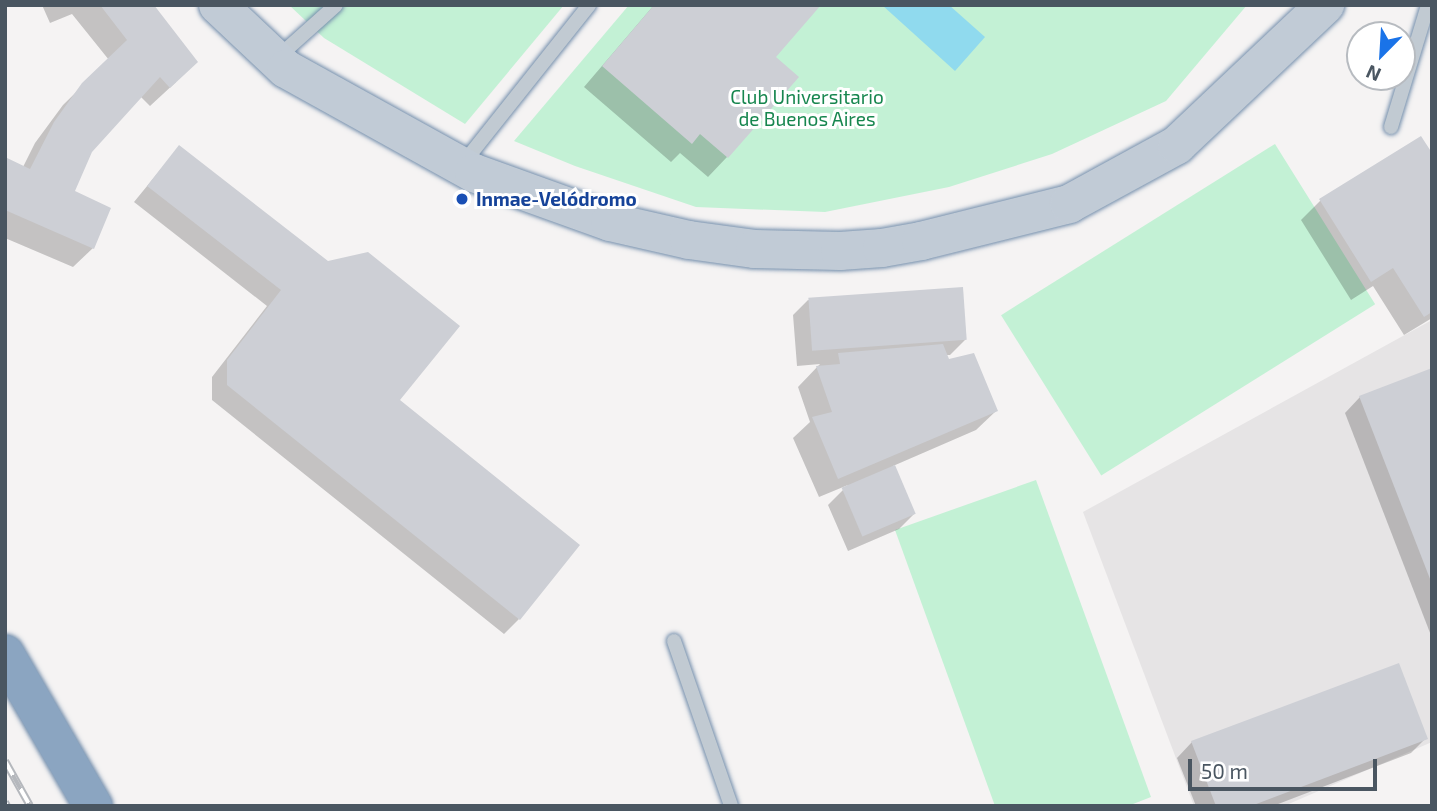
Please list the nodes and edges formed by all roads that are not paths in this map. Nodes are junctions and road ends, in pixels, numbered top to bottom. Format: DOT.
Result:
graph roads {
  1 [pos="218,5"];
  2 [pos="336,5"];
  3 [pos="589,5"];
  4 [pos="1325,5"];
  5 [pos="1428,5"];
  6 [pos="276,59"];
  7 [pos="1391,127"];
  8 [pos="461,166"];
  9 [pos="674,641"];
  10 [pos="5,654"];
  11 [pos="89,797"];
  12 [pos="731,806"];
  1 -- 6 [label="street"];
  2 -- 6 [label="lane"];
  3 -- 8 [label="lane"];
  4 -- 8 [label="street"];
  5 -- 7 [label="lane"];
  6 -- 8 [label="street"];
  9 -- 12 [label="lane"];
  10 -- 11 [label="highway"];
}
